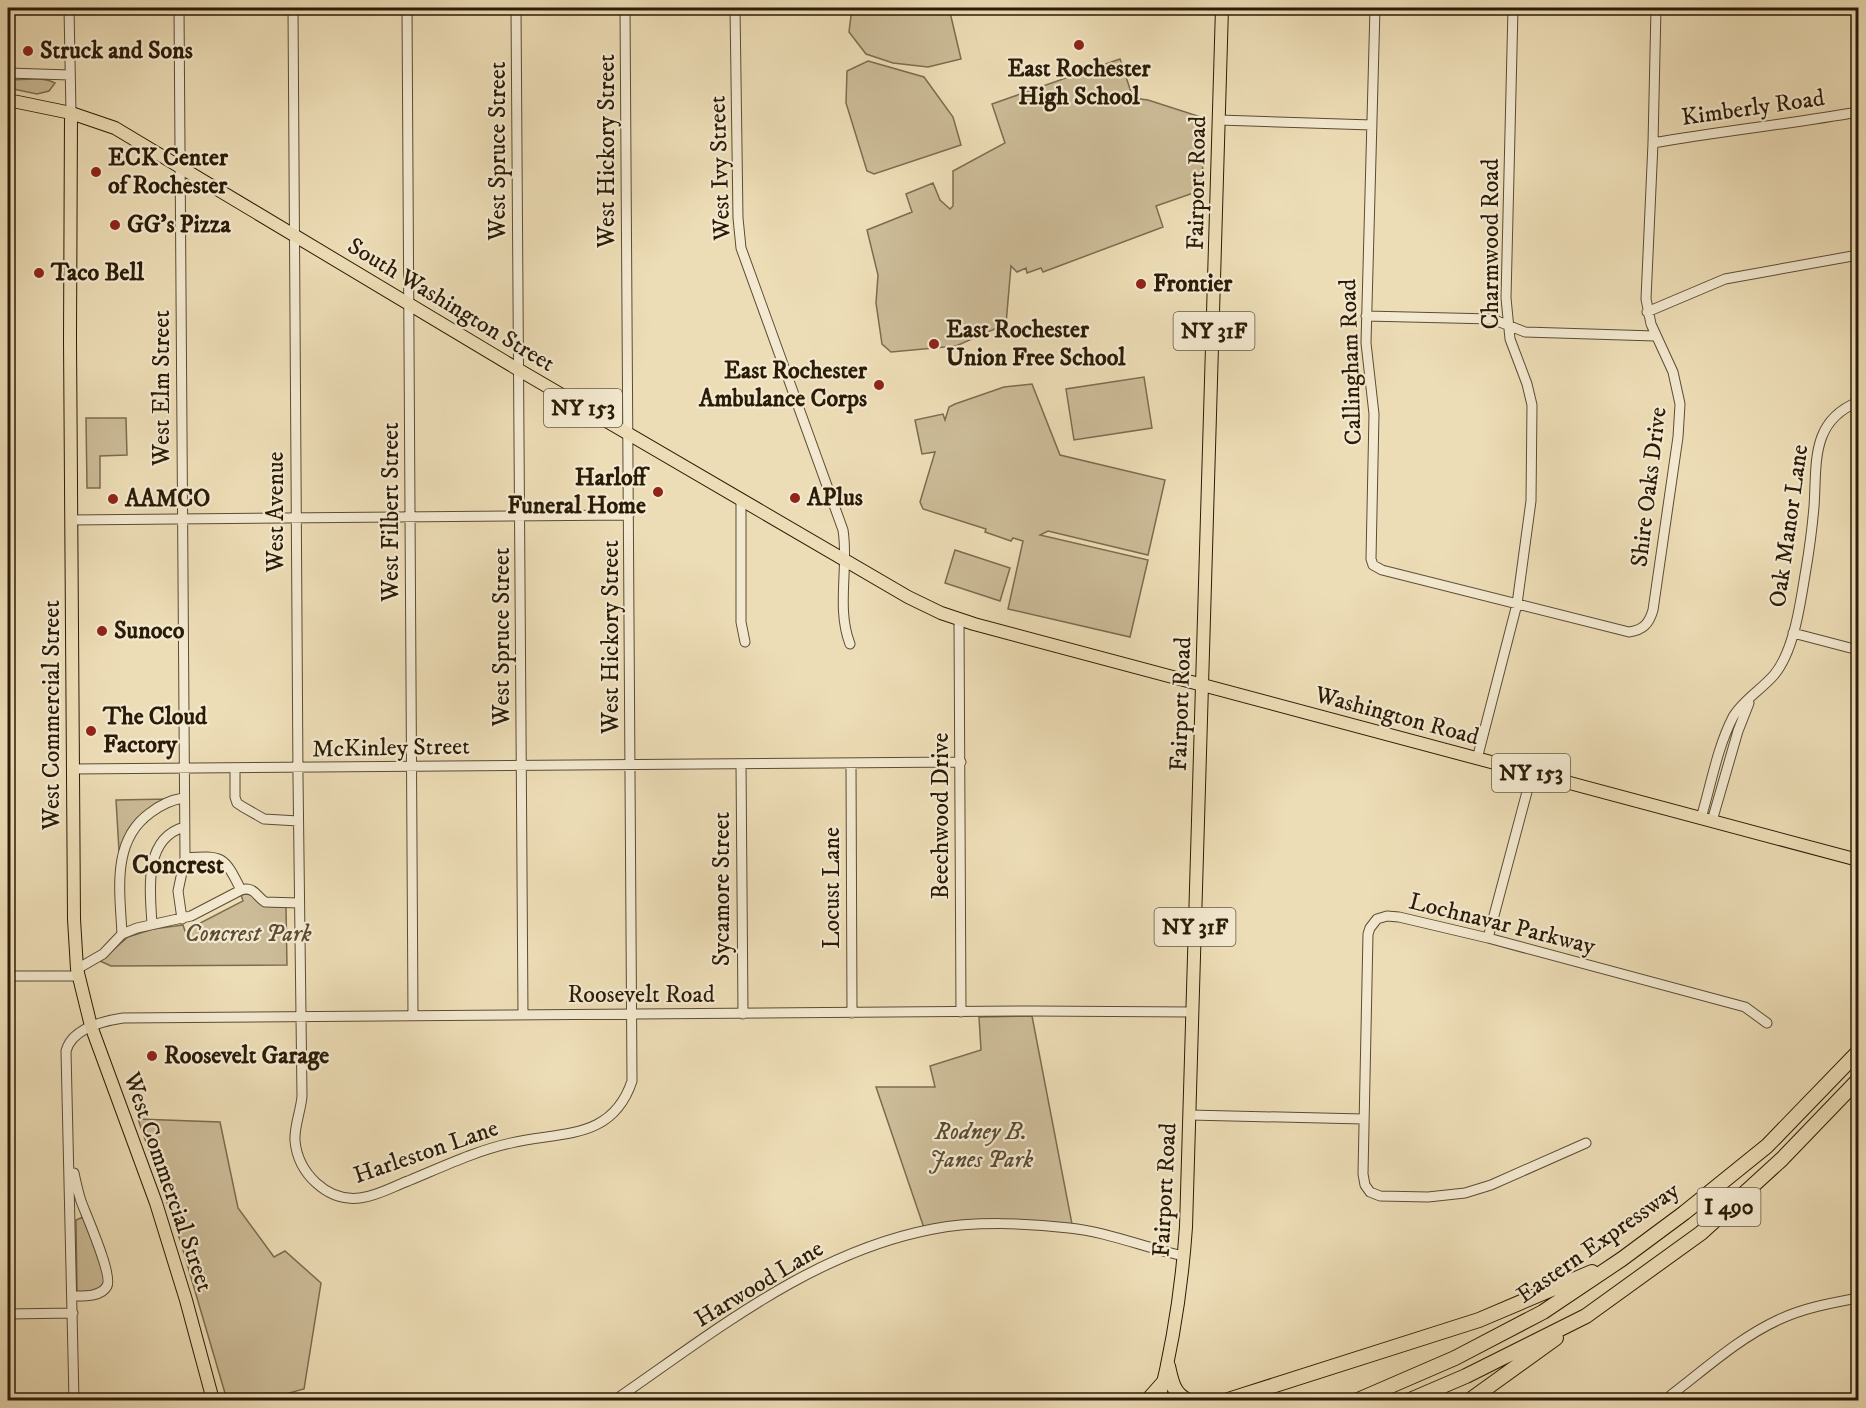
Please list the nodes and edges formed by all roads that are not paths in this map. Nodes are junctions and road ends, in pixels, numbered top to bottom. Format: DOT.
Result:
graph roads {
  1 [pos="69,8"];
  2 [pos="179,8"];
  3 [pos="293,8"];
  4 [pos="407,8"];
  5 [pos="516,8"];
  6 [pos="625,8"];
  7 [pos="735,8"];
  8 [pos="1222,8"];
  9 [pos="1375,8"];
  10 [pos="1513,8"];
  11 [pos="1656,8"];
  12 [pos="8,73"];
  13 [pos="70,75"];
  14 [pos="8,100"];
  15 [pos="1858,112"];
  16 [pos="70,113"];
  17 [pos="1219,120"];
  18 [pos="1372,125"];
  19 [pos="1653,143"];
  20 [pos="180,166"];
  21 [pos="295,235"];
  22 [pos="1858,255"];
  23 [pos="410,304"];
  24 [pos="1647,312"];
  25 [pos="1366,316"];
  26 [pos="1508,326"];
  27 [pos="1655,336"];
  28 [pos="519,370"];
  29 [pos="1858,402"];
  30 [pos="629,434"];
  31 [pos="741,501"];
  32 [pos="630,515"];
  33 [pos="521,516"];
  34 [pos="411,517"];
  35 [pos="296,518"];
  36 [pos="182,519"];
  37 [pos="71,520"];
  38 [pos="844,560"];
  39 [pos="1516,604"];
  40 [pos="959,619"];
  41 [pos="1793,633"];
  42 [pos="745,642"];
  43 [pos="850,644"];
  44 [pos="1858,650"];
  45 [pos="1203,686"];
  46 [pos="1477,759"];
  47 [pos="961,762"];
  48 [pos="741,764"];
  49 [pos="851,764"];
  50 [pos="522,765"];
  51 [pos="631,765"];
  52 [pos="412,767"];
  53 [pos="184,768"];
  54 [pos="235,768"];
  55 [pos="298,768"];
  56 [pos="73,769"];
  57 [pos="1532,773"];
  58 [pos="183,798"];
  59 [pos="1706,819"];
  60 [pos="298,821"];
  61 [pos="184,827"];
  62 [pos="185,858"];
  63 [pos="1858,860"];
  64 [pos="241,890"];
  65 [pos="299,903"];
  66 [pos="182,919"];
  67 [pos="152,924"];
  68 [pos="122,934"];
  69 [pos="1488,939"];
  70 [pos="78,972"];
  71 [pos="8,976"];
  72 [pos="961,1012"];
  73 [pos="1192,1012"];
  74 [pos="852,1013"];
  75 [pos="633,1014"];
  76 [pos="743,1014"];
  77 [pos="413,1015"];
  78 [pos="524,1015"];
  79 [pos="300,1017"];
  80 [pos="1767,1023"];
  81 [pos="91,1026"];
  82 [pos="1858,1052"];
  83 [pos="1858,1080"];
  84 [pos="1190,1115"];
  85 [pos="1363,1119"];
  86 [pos="1586,1143"];
  87 [pos="69,1156"];
  88 [pos="85,1212"];
  89 [pos="71,1217"];
  90 [pos="1184,1256"];
  91 [pos="1622,1259"];
  92 [pos="73,1296"];
  93 [pos="1858,1298"];
  94 [pos="73,1313"];
  95 [pos="8,1314"];
  96 [pos="1586,1316"];
  97 [pos="1168,1365"];
  98 [pos="1164,1382"];
  99 [pos="1671,1395"];
  100 [pos="75,1401"];
  101 [pos="213,1401"];
  102 [pos="615,1401"];
  103 [pos="1148,1401"];
  104 [pos="1159,1401"];
  105 [pos="1187,1401"];
  106 [pos="1228,1401"];
  107 [pos="1358,1401"];
  108 [pos="1410,1401"];
  109 [pos="1470,1401"];
  1 -- 13 [label="street, West Commercial Street"];
  2 -- 20 [label="street, West Elm Street"];
  3 -- 21 [label="street, West Avenue"];
  4 -- 23 [label="street, West Filbert Street"];
  5 -- 28 [label="street, West Spruce Street"];
  6 -- 30 [label="street, West Hickory Street"];
  7 -- 38 [label="street, West Ivy Street"];
  8 -- 17 [label="main road, Fairport Road / NY 31F"];
  9 -- 18 [label="street, Callingham Road"];
  10 -- 26 [label="street, Charmwood Road"];
  11 -- 19 [label="street, Shire Oaks Drive"];
  12 -- 13 [label="street"];
  13 -- 16 [label="street, West Commercial Street"];
  14 -- 16 [label="main road, South Washington Street / NY 153"];
  15 -- 19 [label="street, Kimberly Road"];
  16 -- 20 [label="main road, South Washington Street / NY 153"];
  16 -- 37 [label="main road, West Commercial Street"];
  17 -- 18 [label="street"];
  17 -- 45 [label="main road, Fairport Road / NY 31F"];
  18 -- 25 [label="street, Callingham Road"];
  19 -- 24 [label="street, Shire Oaks Drive"];
  20 -- 21 [label="main road, South Washington Street / NY 153"];
  20 -- 36 [label="street, West Elm Street"];
  21 -- 23 [label="main road, South Washington Street / NY 153"];
  21 -- 35 [label="street, West Avenue"];
  22 -- 24 [label="street"];
  23 -- 28 [label="main road, South Washington Street / NY 153"];
  23 -- 34 [label="street, West Filbert Street"];
  24 -- 27 [label="street, Shire Oaks Drive"];
  25 -- 26 [label="street"];
  25 -- 39 [label="street, Callingham Road"];
  26 -- 27 [label="street"];
  26 -- 39 [label="street, Charmwood Road"];
  27 -- 39 [label="street, Shire Oaks Drive"];
  28 -- 30 [label="main road, South Washington Street / NY 153"];
  28 -- 33 [label="street, West Spruce Street"];
  29 -- 41 [label="street, Oak Manor Lane"];
  30 -- 31 [label="main road, South Washington Street / NY 153"];
  30 -- 32 [label="street, West Hickory Street"];
  31 -- 38 [label="main road, South Washington Street / NY 153"];
  31 -- 42 [label="street"];
  32 -- 33 [label="street"];
  32 -- 51 [label="street, West Hickory Street"];
  33 -- 34 [label="street"];
  33 -- 50 [label="street, West Spruce Street"];
  34 -- 35 [label="street"];
  34 -- 52 [label="street, West Filbert Street"];
  35 -- 36 [label="street"];
  35 -- 55 [label="street, West Avenue"];
  36 -- 37 [label="street"];
  36 -- 53 [label="street, West Elm Street"];
  37 -- 56 [label="main road, West Commercial Street"];
  38 -- 40 [label="main road, South Washington Street / NY 153"];
  38 -- 43 [label="street, West Ivy Street"];
  39 -- 46 [label="street, Charmwood Road"];
  40 -- 45 [label="main road, South Washington Street / NY 153"];
  40 -- 47 [label="street, Beechwood Drive"];
  41 -- 44 [label="street"];
  41 -- 59 [label="street, Oak Manor Lane"];
  45 -- 46 [label="main road, Washington Road / NY 153"];
  45 -- 73 [label="main road, Fairport Road / NY 31F"];
  46 -- 57 [label="main road, Washington Road / NY 153"];
  47 -- 49 [label="street, McKinley Street"];
  47 -- 72 [label="street, Beechwood Drive"];
  48 -- 49 [label="street, McKinley Street"];
  48 -- 51 [label="street, McKinley Street"];
  48 -- 76 [label="street, Sycamore Street"];
  49 -- 74 [label="street, Locust Lane"];
  50 -- 51 [label="street, McKinley Street"];
  50 -- 52 [label="street, McKinley Street"];
  50 -- 78 [label="street, West Spruce Street"];
  51 -- 75 [label="street, West Hickory Street"];
  52 -- 55 [label="street, McKinley Street"];
  52 -- 77 [label="street, West Filbert Street"];
  53 -- 54 [label="street, McKinley Street"];
  53 -- 56 [label="street, McKinley Street"];
  53 -- 58 [label="street, West Elm Street"];
  54 -- 55 [label="street, McKinley Street"];
  54 -- 60 [label="street"];
  55 -- 60 [label="street, West Avenue"];
  56 -- 70 [label="main road, West Commercial Street"];
  57 -- 59 [label="main road, Washington Road / NY 153"];
  57 -- 69 [label="street"];
  58 -- 61 [label="street, West Elm Street"];
  58 -- 68 [label="street"];
  59 -- 63 [label="main road, Washington Road / NY 153"];
  60 -- 65 [label="street, West Avenue"];
  61 -- 62 [label="street, West Elm Street"];
  61 -- 67 [label="street"];
  62 -- 64 [label="street"];
  62 -- 66 [label="street, West Elm Street"];
  64 -- 65 [label="street"];
  64 -- 66 [label="street"];
  65 -- 79 [label="street, West Avenue"];
  66 -- 67 [label="street"];
  67 -- 68 [label="street"];
  68 -- 70 [label="street"];
  69 -- 80 [label="street, Lochnavar Parkway"];
  69 -- 85 [label="street, Lochnavar Parkway"];
  70 -- 71 [label="street"];
  70 -- 81 [label="main road, West Commercial Street"];
  72 -- 73 [label="street, Roosevelt Road"];
  72 -- 74 [label="street, Roosevelt Road"];
  73 -- 84 [label="main road, Fairport Road / NY 31F"];
  74 -- 76 [label="street, Roosevelt Road"];
  75 -- 76 [label="street, Roosevelt Road"];
  75 -- 78 [label="street, Roosevelt Road"];
  75 -- 79 [label="street, Harleston Lane"];
  77 -- 78 [label="street, Roosevelt Road"];
  77 -- 79 [label="street, Roosevelt Road"];
  79 -- 81 [label="street, Roosevelt Road"];
  81 -- 87 [label="street"];
  81 -- 101 [label="main road, West Commercial Street"];
  82 -- 91 [label="highway, Eastern Expressway / I 490"];
  83 -- 96 [label="highway, Eastern Expressway / I 490"];
  84 -- 85 [label="street"];
  84 -- 90 [label="main road, Fairport Road / NY 31F"];
  85 -- 86 [label="street"];
  87 -- 88 [label="street"];
  87 -- 89 [label="street"];
  88 -- 89 [label="street"];
  88 -- 92 [label="street"];
  89 -- 92 [label="street"];
  90 -- 97 [label="main road, Fairport Road / NY 31F"];
  90 -- 102 [label="street, Harwood Lane"];
  91 -- 106 [label="highway"];
  91 -- 107 [label="highway, Eastern Expressway / I 490"];
  92 -- 94 [label="street"];
  93 -- 99 [label="street"];
  94 -- 95 [label="street"];
  94 -- 100 [label="street"];
  96 -- 108 [label="highway, Eastern Expressway / I 490"];
  96 -- 109 [label="highway"];
  97 -- 98 [label="main road, Fairport Road / NY 31F"];
  97 -- 105 [label="highway"];
  98 -- 103 [label="highway"];
  98 -- 104 [label="main road, Fairport Road / NY 31F"];
}
